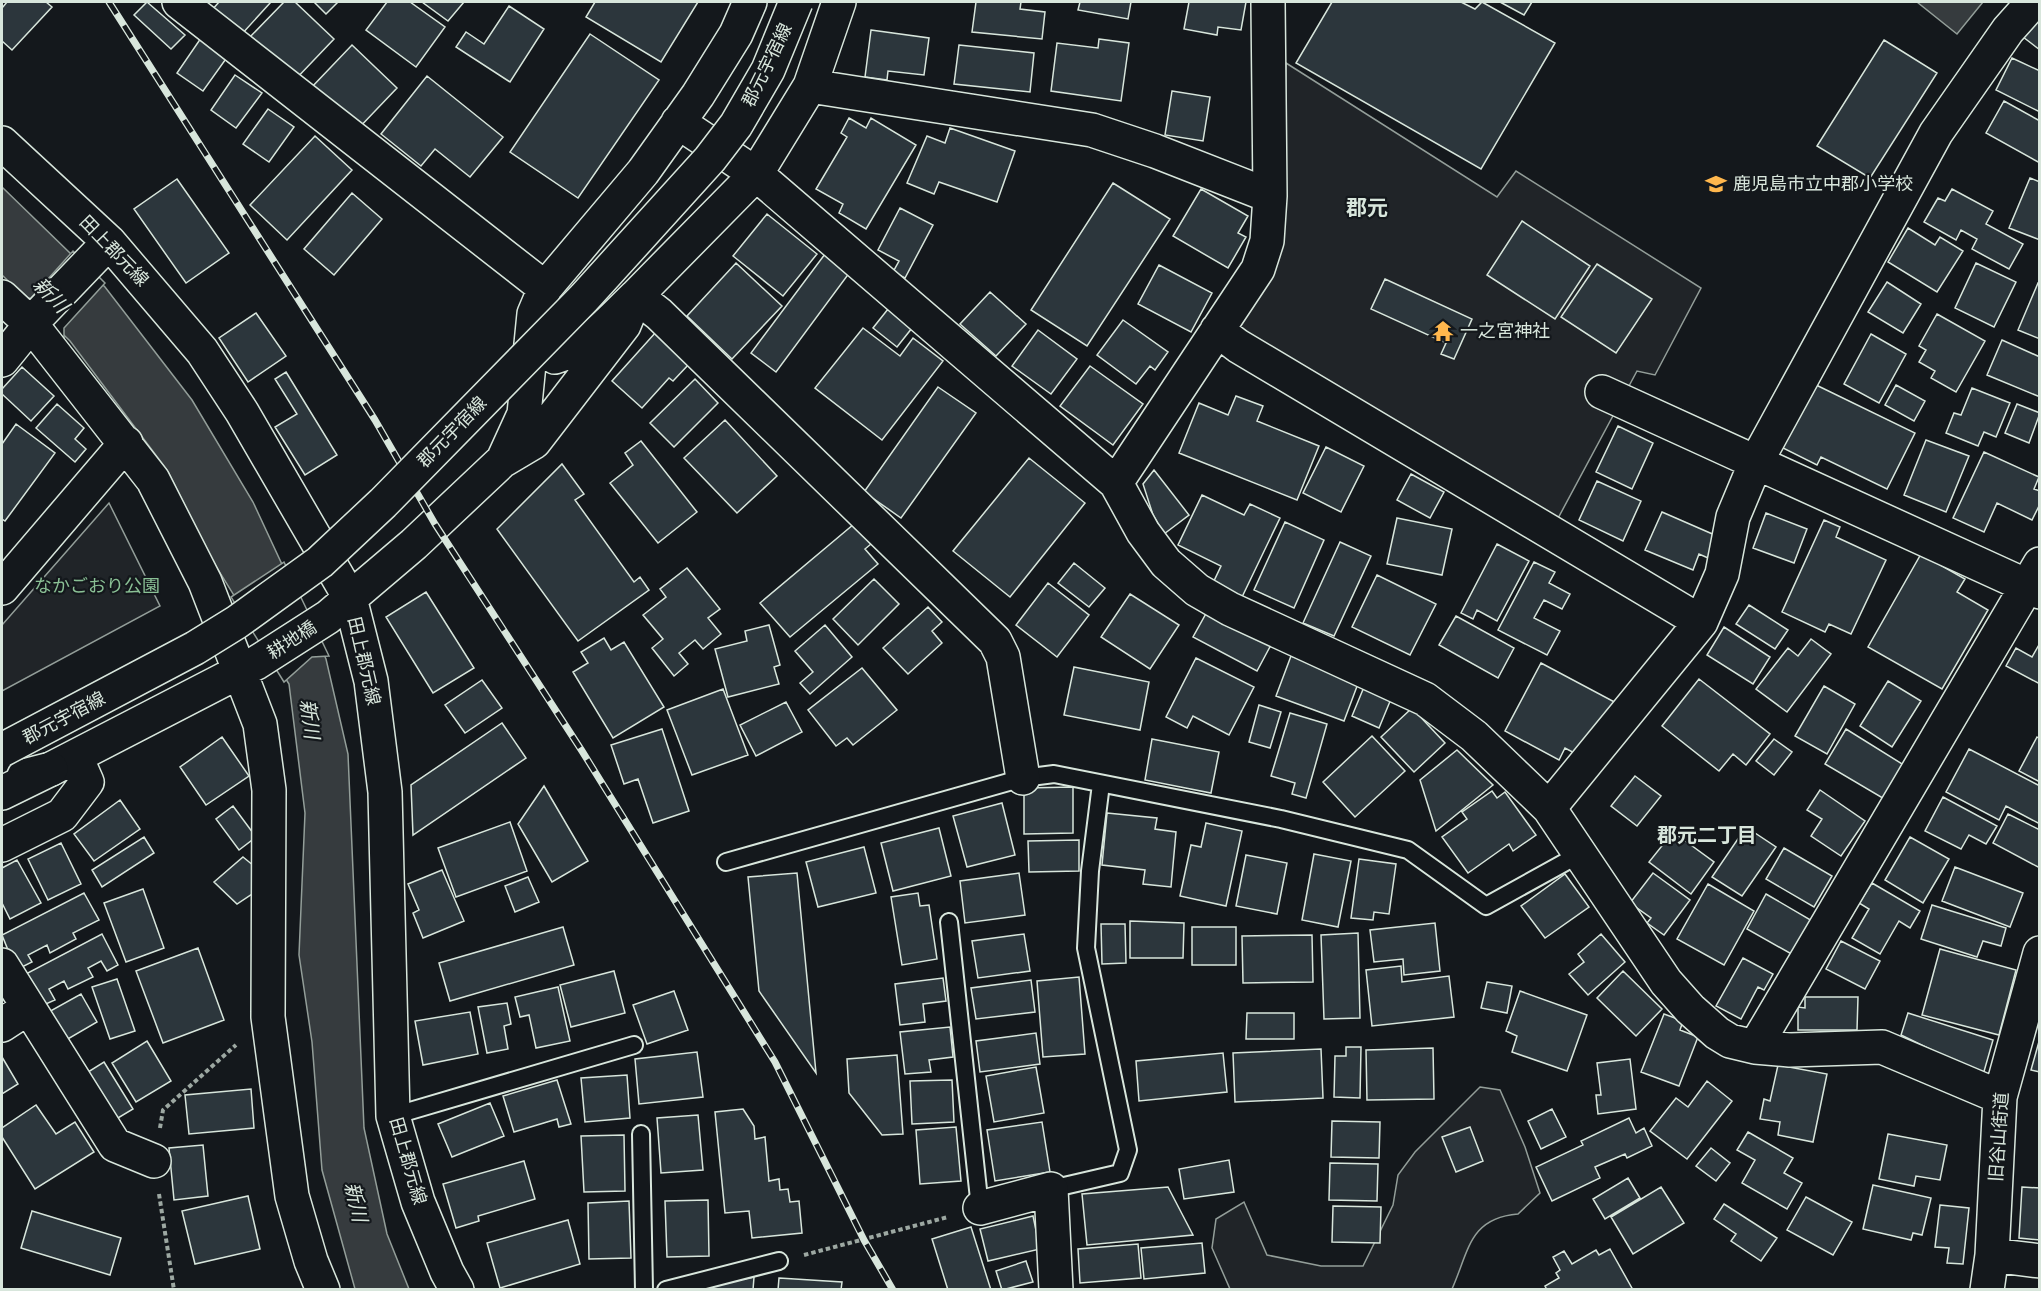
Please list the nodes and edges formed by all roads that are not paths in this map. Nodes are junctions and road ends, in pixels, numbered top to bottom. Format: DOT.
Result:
graph roads {
  1 [pos="179,2"];
  2 [pos="750,2"];
  3 [pos="796,2"];
  4 [pos="839,2"];
  5 [pos="1268,2"];
  6 [pos="2033,2"];
  7 [pos="810,86"];
  8 [pos="678,122"];
  9 [pos="2,143"];
  10 [pos="756,174"];
  11 [pos="1270,196"];
  12 [pos="109,242"];
  13 [pos="545,288"];
  14 [pos="636,296"];
  15 [pos="2,297"];
  16 [pos="34,321"];
  17 [pos="1217,330"];
  18 [pos="533,336"];
  19 [pos="2,360"];
  20 [pos="1602,392"];
  21 [pos="126,443"];
  22 [pos="502,461"];
  23 [pos="1756,462"];
  24 [pos="1116,483"];
  25 [pos="2035,581"];
  26 [pos="2,588"];
  27 [pos="339,608"];
  28 [pos="1701,622"];
  29 [pos="248,667"];
  30 [pos="2,750"];
  31 [pos="63,763"];
  32 [pos="1023,778"];
  33 [pos="2,779"];
  34 [pos="1101,784"];
  35 [pos="2,793"];
  36 [pos="1549,808"];
  37 [pos="2,845"];
  38 [pos="1580,854"];
  39 [pos="726,862"];
  40 [pos="949,922"];
  41 [pos="2040,953"];
  42 [pos="2,965"];
  43 [pos="15,1016"];
  44 [pos="634,1045"];
  45 [pos="1755,1047"];
  46 [pos="2000,1097"];
  47 [pos="393,1116"];
  48 [pos="641,1134"];
  49 [pos="154,1161"];
  50 [pos="1051,1189"];
  51 [pos="980,1208"];
  52 [pos="1992,1255"];
  53 [pos="779,1261"];
  54 [pos="2040,1261"];
  55 [pos="323,1290"];
  56 [pos="457,1290"];
  57 [pos="644,1290"];
  58 [pos="666,1290"];
  59 [pos="1056,1290"];
  60 [pos="1987,1290"];
  1 -- 13 [label="street"];
  2 -- 8 [label="street"];
  3 -- 30 [label="street, 郡元宇宿線, bridge"];
  4 -- 7 [label="street"];
  5 -- 11 [label="street"];
  6 -- 23 [label="street"];
  7 -- 10 [label="street"];
  7 -- 11 [label="street"];
  8 -- 10 [label="street"];
  8 -- 13 [label="street"];
  9 -- 12 [label="street, 田上郡元線"];
  10 -- 14 [label="street"];
  10 -- 24 [label="street"];
  11 -- 17 [label="street"];
  12 -- 16 [label="street"];
  12 -- 27 [label="street, 田上郡元線"];
  13 -- 18 [label="street"];
  14 -- 18 [label="street"];
  14 -- 22 [label="street"];
  14 -- 32 [label="street"];
  15 -- 16 [label="street"];
  16 -- 19 [label="street"];
  16 -- 21 [label="street"];
  17 -- 24 [label="street"];
  17 -- 28 [label="street"];
  18 -- 22 [label="street"];
  20 -- 23 [label="street"];
  21 -- 26 [label="street"];
  21 -- 29 [label="street"];
  22 -- 27 [label="street, 耕地橋"];
  23 -- 25 [label="street"];
  23 -- 28 [label="street"];
  24 -- 36 [label="street"];
  25 -- 45 [label="street"];
  27 -- 29 [label="street, 耕地橋"];
  27 -- 47 [label="street, 田上郡元線"];
  28 -- 36 [label="street"];
  29 -- 31 [label="street, 耕地橋"];
  29 -- 55 [label="street"];
  31 -- 33 [label="street"];
  31 -- 35 [label="street"];
  31 -- 37 [label="street"];
  32 -- 34 [label="lane"];
  32 -- 39 [label="lane"];
  34 -- 38 [label="lane"];
  34 -- 50 [label="lane"];
  36 -- 38 [label="street"];
  38 -- 45 [label="street"];
  40 -- 51 [label="lane"];
  41 -- 46 [label="street, 旧谷山街道"];
  42 -- 43 [label="street"];
  43 -- 49 [label="street"];
  44 -- 47 [label="lane"];
  45 -- 46 [label="street"];
  46 -- 52 [label="street, 旧谷山街道"];
  47 -- 56 [label="street, 田上郡元線"];
  48 -- 57 [label="lane"];
  50 -- 51 [label="street"];
  50 -- 59 [label="street"];
  52 -- 54 [label="street"];
  52 -- 60 [label="street, 旧谷山街道"];
  53 -- 58 [label="lane"];
}
